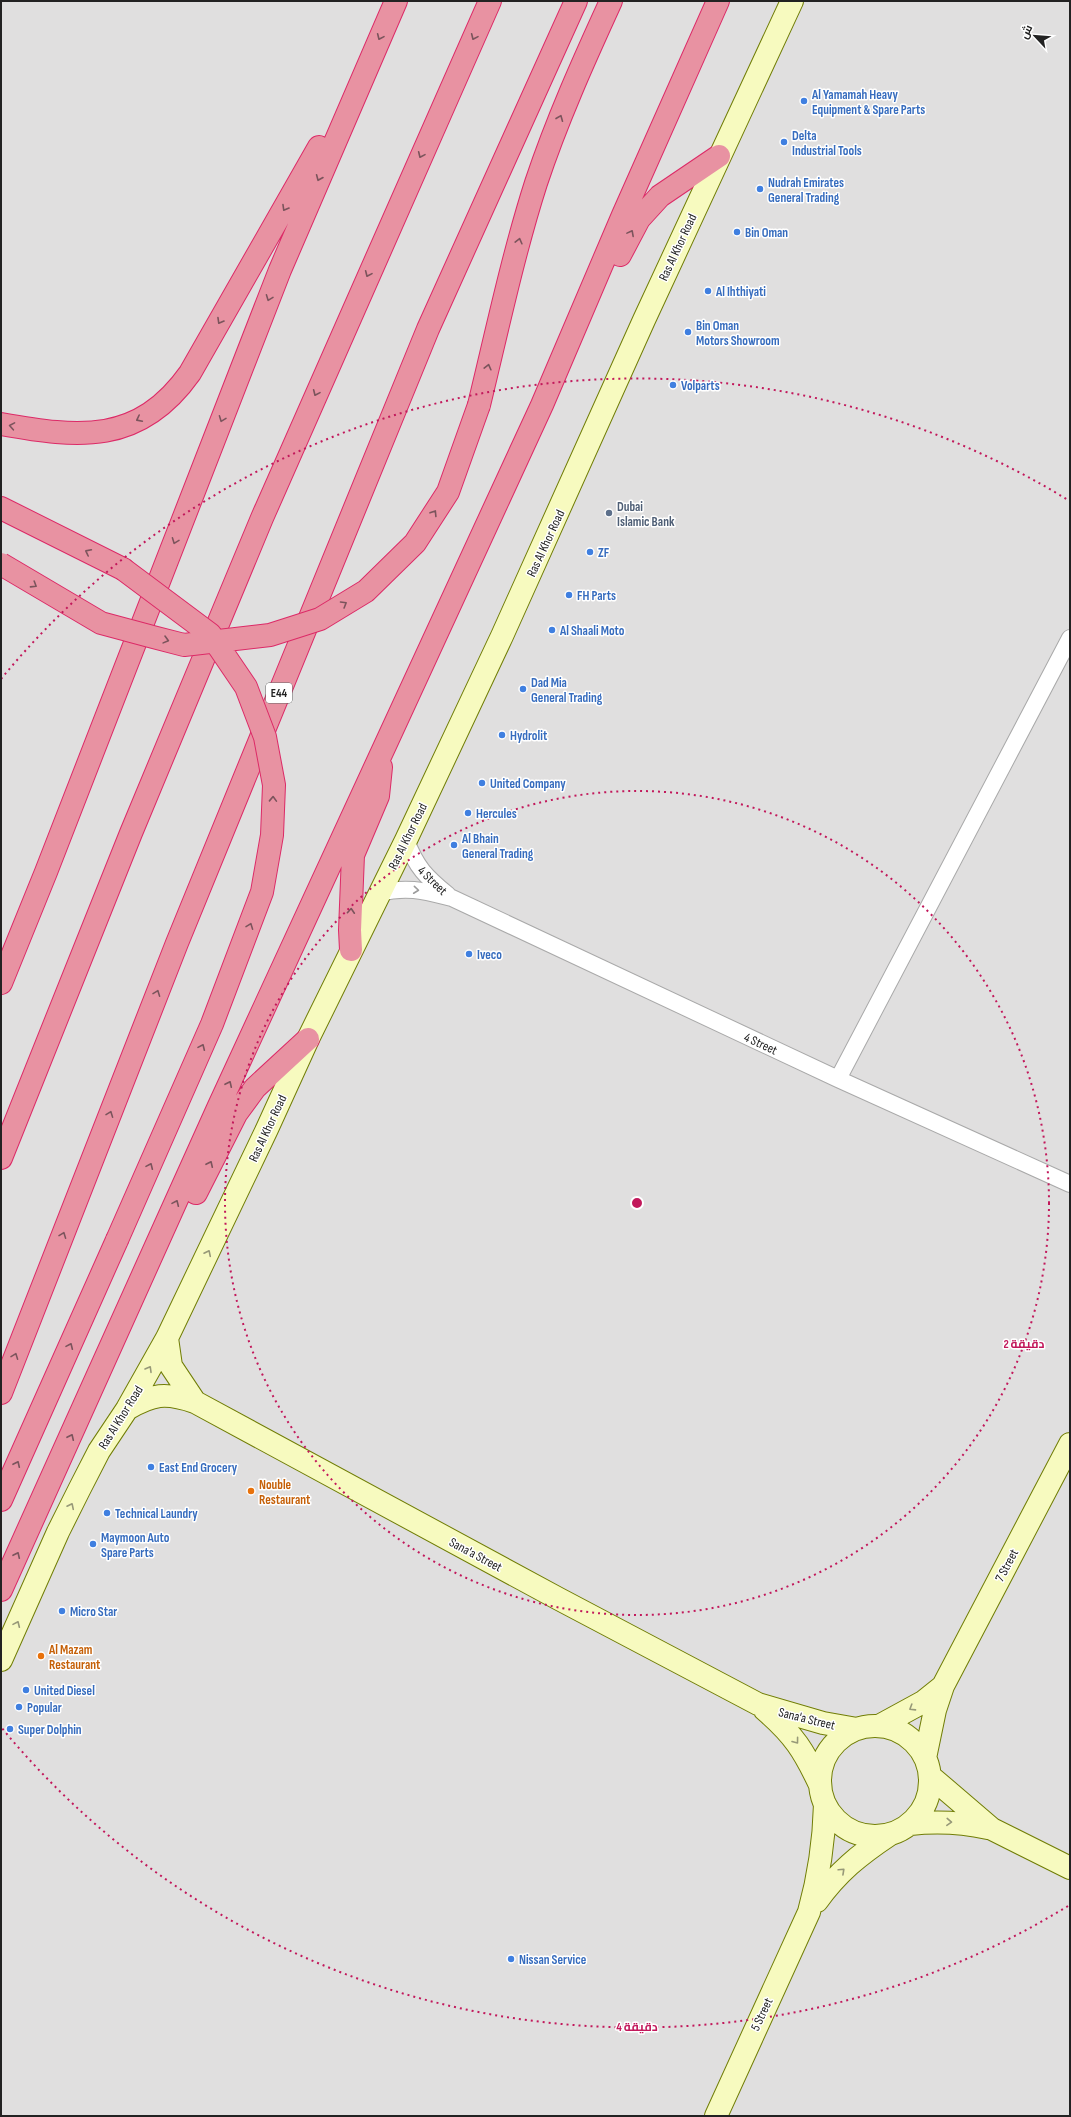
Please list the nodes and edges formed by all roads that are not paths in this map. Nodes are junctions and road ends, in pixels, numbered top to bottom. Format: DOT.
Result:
graph roads {
  1 [pos="396,1"];
  2 [pos="490,1"];
  3 [pos="576,1"];
  4 [pos="611,1"];
  5 [pos="718,1"];
  6 [pos="792,1"];
  7 [pos="362,78"];
  8 [pos="719,156"];
  9 [pos="542,405"];
  10 [pos="1,424"];
  11 [pos="1,508"];
  12 [pos="1,564"];
  13 [pos="1070,638"];
  14 [pos="382,748"];
  15 [pos="406,840"];
  16 [pos="379,893"];
  17 [pos="452,898"];
  18 [pos="351,950"];
  19 [pos="1,983"];
  20 [pos="308,1039"];
  21 [pos="838,1079"];
  22 [pos="1,1158"];
  23 [pos="1070,1184"];
  24 [pos="167,1338"];
  25 [pos="1,1393"];
  26 [pos="195,1402"];
  27 [pos="127,1409"];
  28 [pos="83,1410"];
  29 [pos="1070,1444"];
  30 [pos="1,1500"];
  31 [pos="1,1590"];
  32 [pos="1,1660"];
  33 [pos="943,1686"];
  34 [pos="758,1704"];
  35 [pos="879,1726"];
  36 [pos="857,1729"];
  37 [pos="927,1767"];
  38 [pos="822,1795"];
  39 [pos="992,1828"];
  40 [pos="901,1829"];
  41 [pos="1070,1868"];
  42 [pos="809,1912"];
  43 [pos="716,2116"];
  1 -- 7 [label="highway, one-way"];
  2 -- 22 [label="highway, one-way"];
  25 -- 3 [label="highway, E44, one-way"];
  12 -- 4 [label="highway, one-way, bridge"];
  5 -- 9 [label="highway"];
  6 -- 8 [label="street, Ras Al Khor Road"];
  7 -- 10 [label="highway, one-way"];
  7 -- 19 [label="highway, one-way"];
  9 -- 8 [label="highway, one-way"];
  8 -- 15 [label="street, Ras Al Khor Road"];
  9 -- 14 [label="highway"];
  30 -- 11 [label="highway, one-way, bridge"];
  13 -- 21 [label="street"];
  18 -- 14 [label="highway, one-way"];
  28 -- 14 [label="highway, one-way"];
  15 -- 16 [label="street, Ras Al Khor Road"];
  15 -- 17 [label="street, 4 Street"];
  16 -- 17 [label="street, 4 Street, one-way"];
  16 -- 18 [label="street, Ras Al Khor Road"];
  17 -- 21 [label="street, 4 Street"];
  18 -- 20 [label="street, Ras Al Khor Road"];
  24 -- 20 [label="street, Ras Al Khor Road, one-way"];
  28 -- 20 [label="highway, one-way"];
  21 -- 23 [label="street, 4 Street"];
  24 -- 26 [label="street, Sana'a Street"];
  27 -- 24 [label="street, Ras Al Khor Road, one-way"];
  26 -- 27 [label="street, Sana'a Street"];
  26 -- 34 [label="street, Sana'a Street"];
  32 -- 27 [label="street, Ras Al Khor Road, one-way"];
  31 -- 28 [label="highway, one-way"];
  29 -- 33 [label="street, 7 Street"];
  33 -- 35 [label="street, 7 Street, one-way"];
  33 -- 37 [label="street, 7 Street"];
  34 -- 36 [label="street, Sana'a Street"];
  34 -- 38 [label="street, Sana'a Street, one-way"];
  35 -- 36 [label="street"];
  35 -- 37 [label="street"];
  36 -- 38 [label="street"];
  37 -- 39 [label="street"];
  37 -- 40 [label="street"];
  38 -- 40 [label="street"];
  38 -- 42 [label="street, 5 Street"];
  40 -- 39 [label="street, one-way"];
  39 -- 41 [label="street"];
  42 -- 40 [label="street, 5 Street, one-way"];
  42 -- 43 [label="street, 5 Street"];
}
